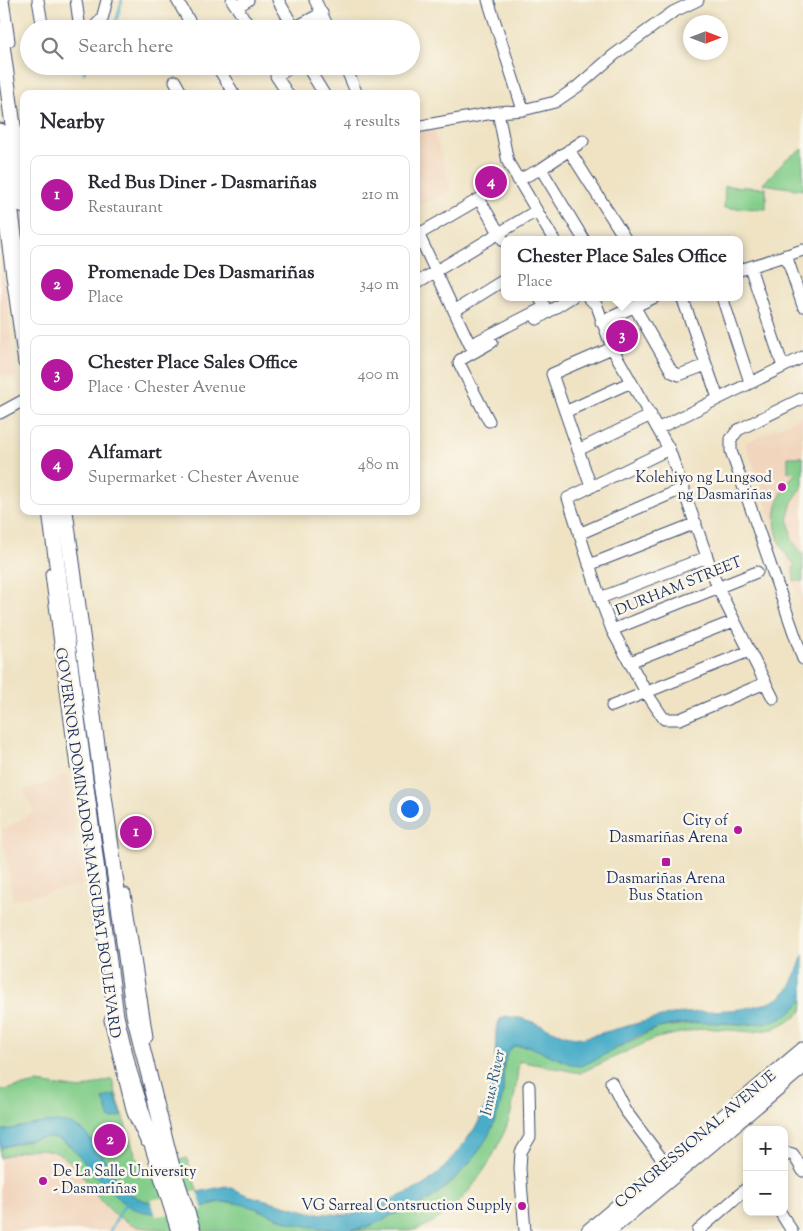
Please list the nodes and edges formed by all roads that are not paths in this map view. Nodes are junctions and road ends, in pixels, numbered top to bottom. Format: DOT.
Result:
graph roads {
  1 [pos="4,0"];
  2 [pos="38,0"];
  3 [pos="76,0"];
  4 [pos="107,0"];
  5 [pos="177,0"];
  6 [pos="248,0"];
  7 [pos="278,0"];
  8 [pos="315,0"];
  9 [pos="488,0"];
  10 [pos="698,0"];
  11 [pos="235,4"];
  12 [pos="322,13"];
  13 [pos="41,20"];
  14 [pos="79,20"];
  15 [pos="101,20"];
  16 [pos="189,20"];
  17 [pos="245,20"];
  18 [pos="289,20"];
  19 [pos="308,20"];
  20 [pos="325,20"];
  21 [pos="0,30"];
  22 [pos="222,75"];
  23 [pos="278,75"];
  24 [pos="312,75"];
  25 [pos="349,75"];
  26 [pos="2,78"];
  27 [pos="175,81"];
  28 [pos="180,90"];
  29 [pos="232,90"];
  30 [pos="285,90"];
  31 [pos="322,90"];
  32 [pos="355,90"];
  33 [pos="523,110"];
  34 [pos="498,112"];
  35 [pos="20,123"];
  36 [pos="420,126"];
  37 [pos="0,131"];
  38 [pos="583,140"];
  39 [pos="569,150"];
  40 [pos="540,169"];
  41 [pos="518,180"];
  42 [pos="20,183"];
  43 [pos="0,188"];
  44 [pos="536,211"];
  45 [pos="420,231"];
  46 [pos="420,236"];
  47 [pos="501,236"];
  48 [pos="503,236"];
  49 [pos="552,236"];
  50 [pos="582,236"];
  51 [pos="623,236"];
  52 [pos="501,238"];
  53 [pos="803,250"];
  54 [pos="786,255"];
  55 [pos="745,269"];
  56 [pos="436,272"];
  57 [pos="20,279"];
  58 [pos="420,281"];
  59 [pos="501,282"];
  60 [pos="541,301"];
  61 [pos="567,301"];
  62 [pos="591,301"];
  63 [pos="646,301"];
  64 [pos="683,301"];
  65 [pos="723,301"];
  66 [pos="634,306"];
  67 [pos="803,306"];
  68 [pos="454,311"];
  69 [pos="601,322"];
  70 [pos="20,334"];
  71 [pos="612,348"];
  72 [pos="803,357"];
  73 [pos="706,365"];
  74 [pos="783,367"];
  75 [pos="631,382"];
  76 [pos="750,382"];
  77 [pos="20,394"];
  78 [pos="718,398"];
  79 [pos="803,398"];
  80 [pos="20,402"];
  81 [pos="0,405"];
  82 [pos="0,412"];
  83 [pos="565,412"];
  84 [pos="651,415"];
  85 [pos="489,421"];
  86 [pos="659,428"];
  87 [pos="578,450"];
  88 [pos="669,450"];
  89 [pos="592,487"];
  90 [pos="684,488"];
  91 [pos="44,515"];
  92 [pos="51,515"];
  93 [pos="65,515"];
  94 [pos="73,515"];
  95 [pos="696,523"];
  96 [pos="579,534"];
  97 [pos="707,557"];
  98 [pos="589,565"];
  99 [pos="66,570"];
  100 [pos="757,572"];
  101 [pos="718,588"];
  102 [pos="600,598"];
  103 [pos="734,621"];
  104 [pos="612,630"];
  105 [pos="749,651"];
  106 [pos="803,659"];
  107 [pos="630,662"];
  108 [pos="766,683"];
  109 [pos="646,692"];
  110 [pos="773,698"];
  111 [pos="612,706"];
  112 [pos="803,1050"];
  113 [pos="803,1066"];
  114 [pos="611,1082"];
  115 [pos="529,1086"];
  116 [pos="788,1154"];
  117 [pos="166,1165"];
  118 [pos="670,1169"];
  119 [pos="803,1171"];
  120 [pos="743,1192"];
  121 [pos="783,1216"];
  122 [pos="180,1231"];
  123 [pos="193,1231"];
  124 [pos="525,1231"];
  125 [pos="589,1231"];
  126 [pos="608,1231"];
  127 [pos="698,1231"];
  128 [pos="792,1231"];
  1 -- 35 [label="street"];
  2 -- 13 [label="street"];
  3 -- 14 [label="street"];
  4 -- 15 [label="street"];
  5 -- 16 [label="street"];
  6 -- 11 [label="street"];
  7 -- 18 [label="street"];
  8 -- 12 [label="street"];
  9 -- 33 [label="street"];
  10 -- 33 [label="street"];
  11 -- 17 [label="street"];
  12 -- 19 [label="street"];
  12 -- 20 [label="street"];
  21 -- 26 [label="main road"];
  22 -- 29 [label="street"];
  23 -- 30 [label="street"];
  24 -- 31 [label="street"];
  25 -- 32 [label="street"];
  26 -- 42 [label="main road"];
  27 -- 28 [label="street"];
  33 -- 34 [label="street"];
  34 -- 36 [label="street"];
  34 -- 41 [label="street"];
  37 -- 57 [label="main road"];
  38 -- 39 [label="street"];
  39 -- 40 [label="street"];
  39 -- 51 [label="street"];
  40 -- 41 [label="street"];
  40 -- 50 [label="street"];
  41 -- 44 [label="street"];
  43 -- 70 [label="street"];
  44 -- 48 [label="street"];
  44 -- 49 [label="street"];
  45 -- 47 [label="street"];
  46 -- 56 [label="street"];
  52 -- 56 [label="street"];
  53 -- 54 [label="street"];
  54 -- 55 [label="street"];
  54 -- 67 [label="street"];
  55 -- 74 [label="street"];
  56 -- 58 [label="street"];
  56 -- 68 [label="street"];
  59 -- 68 [label="street"];
  60 -- 68 [label="street"];
  61 -- 85 [label="street"];
  62 -- 69 [label="street"];
  63 -- 66 [label="street"];
  64 -- 73 [label="street"];
  65 -- 76 [label="street"];
  66 -- 69 [label="street"];
  66 -- 73 [label="street"];
  69 -- 71 [label="street"];
  71 -- 75 [label="street"];
  71 -- 83 [label="street"];
  72 -- 74 [label="street"];
  73 -- 78 [label="street"];
  74 -- 76 [label="street"];
  75 -- 83 [label="street"];
  75 -- 84 [label="street"];
  76 -- 78 [label="street"];
  77 -- 81 [label="street"];
  78 -- 86 [label="street"];
  79 -- 106 [label="street"];
  80 -- 82 [label="street"];
  83 -- 87 [label="street"];
  84 -- 86 [label="street"];
  84 -- 87 [label="street"];
  86 -- 88 [label="street"];
  87 -- 89 [label="street"];
  88 -- 89 [label="street"];
  88 -- 90 [label="street"];
  89 -- 96 [label="street"];
  90 -- 95 [label="street"];
  90 -- 96 [label="street"];
  91 -- 117 [label="street, GOVERNOR DOMINADOR MANGUBAT BOULEVARD"];
  92 -- 99 [label="main road, GOVERNOR DOMINADOR MANGUBAT BOULEVARD"];
  93 -- 99 [label="main road, GOVERNOR DOMINADOR MANGUBAT BOULEVARD"];
  94 -- 117 [label="street, GOVERNOR DOMINADOR MANGUBAT BOULEVARD"];
  95 -- 97 [label="street"];
  95 -- 98 [label="street"];
  96 -- 98 [label="street"];
  97 -- 101 [label="street"];
  97 -- 102 [label="street"];
  98 -- 102 [label="street"];
  99 -- 117 [label="main road, GOVERNOR DOMINADOR MANGUBAT BOULEVARD"];
  100 -- 101 [label="street, DURHAM STREET"];
  101 -- 103 [label="street"];
  101 -- 104 [label="street, DURHAM STREET"];
  102 -- 104 [label="street"];
  103 -- 105 [label="street"];
  103 -- 107 [label="street"];
  104 -- 107 [label="street"];
  105 -- 108 [label="street"];
  105 -- 109 [label="street"];
  107 -- 109 [label="street"];
  108 -- 109 [label="street"];
  108 -- 110 [label="street"];
  109 -- 111 [label="street"];
  112 -- 118 [label="main road, CONGRESSIONAL AVENUE"];
  113 -- 118 [label="main road, CONGRESSIONAL AVENUE"];
  114 -- 118 [label="street"];
  115 -- 124 [label="street"];
  116 -- 119 [label="street"];
  117 -- 122 [label="main road, GOVERNOR DOMINADOR MANGUBAT BOULEVARD"];
  117 -- 123 [label="main road, GOVERNOR DOMINADOR MANGUBAT BOULEVARD"];
  118 -- 125 [label="main road, CONGRESSIONAL AVENUE"];
  118 -- 126 [label="main road, CONGRESSIONAL AVENUE"];
  120 -- 127 [label="street"];
  121 -- 128 [label="street"];
}
